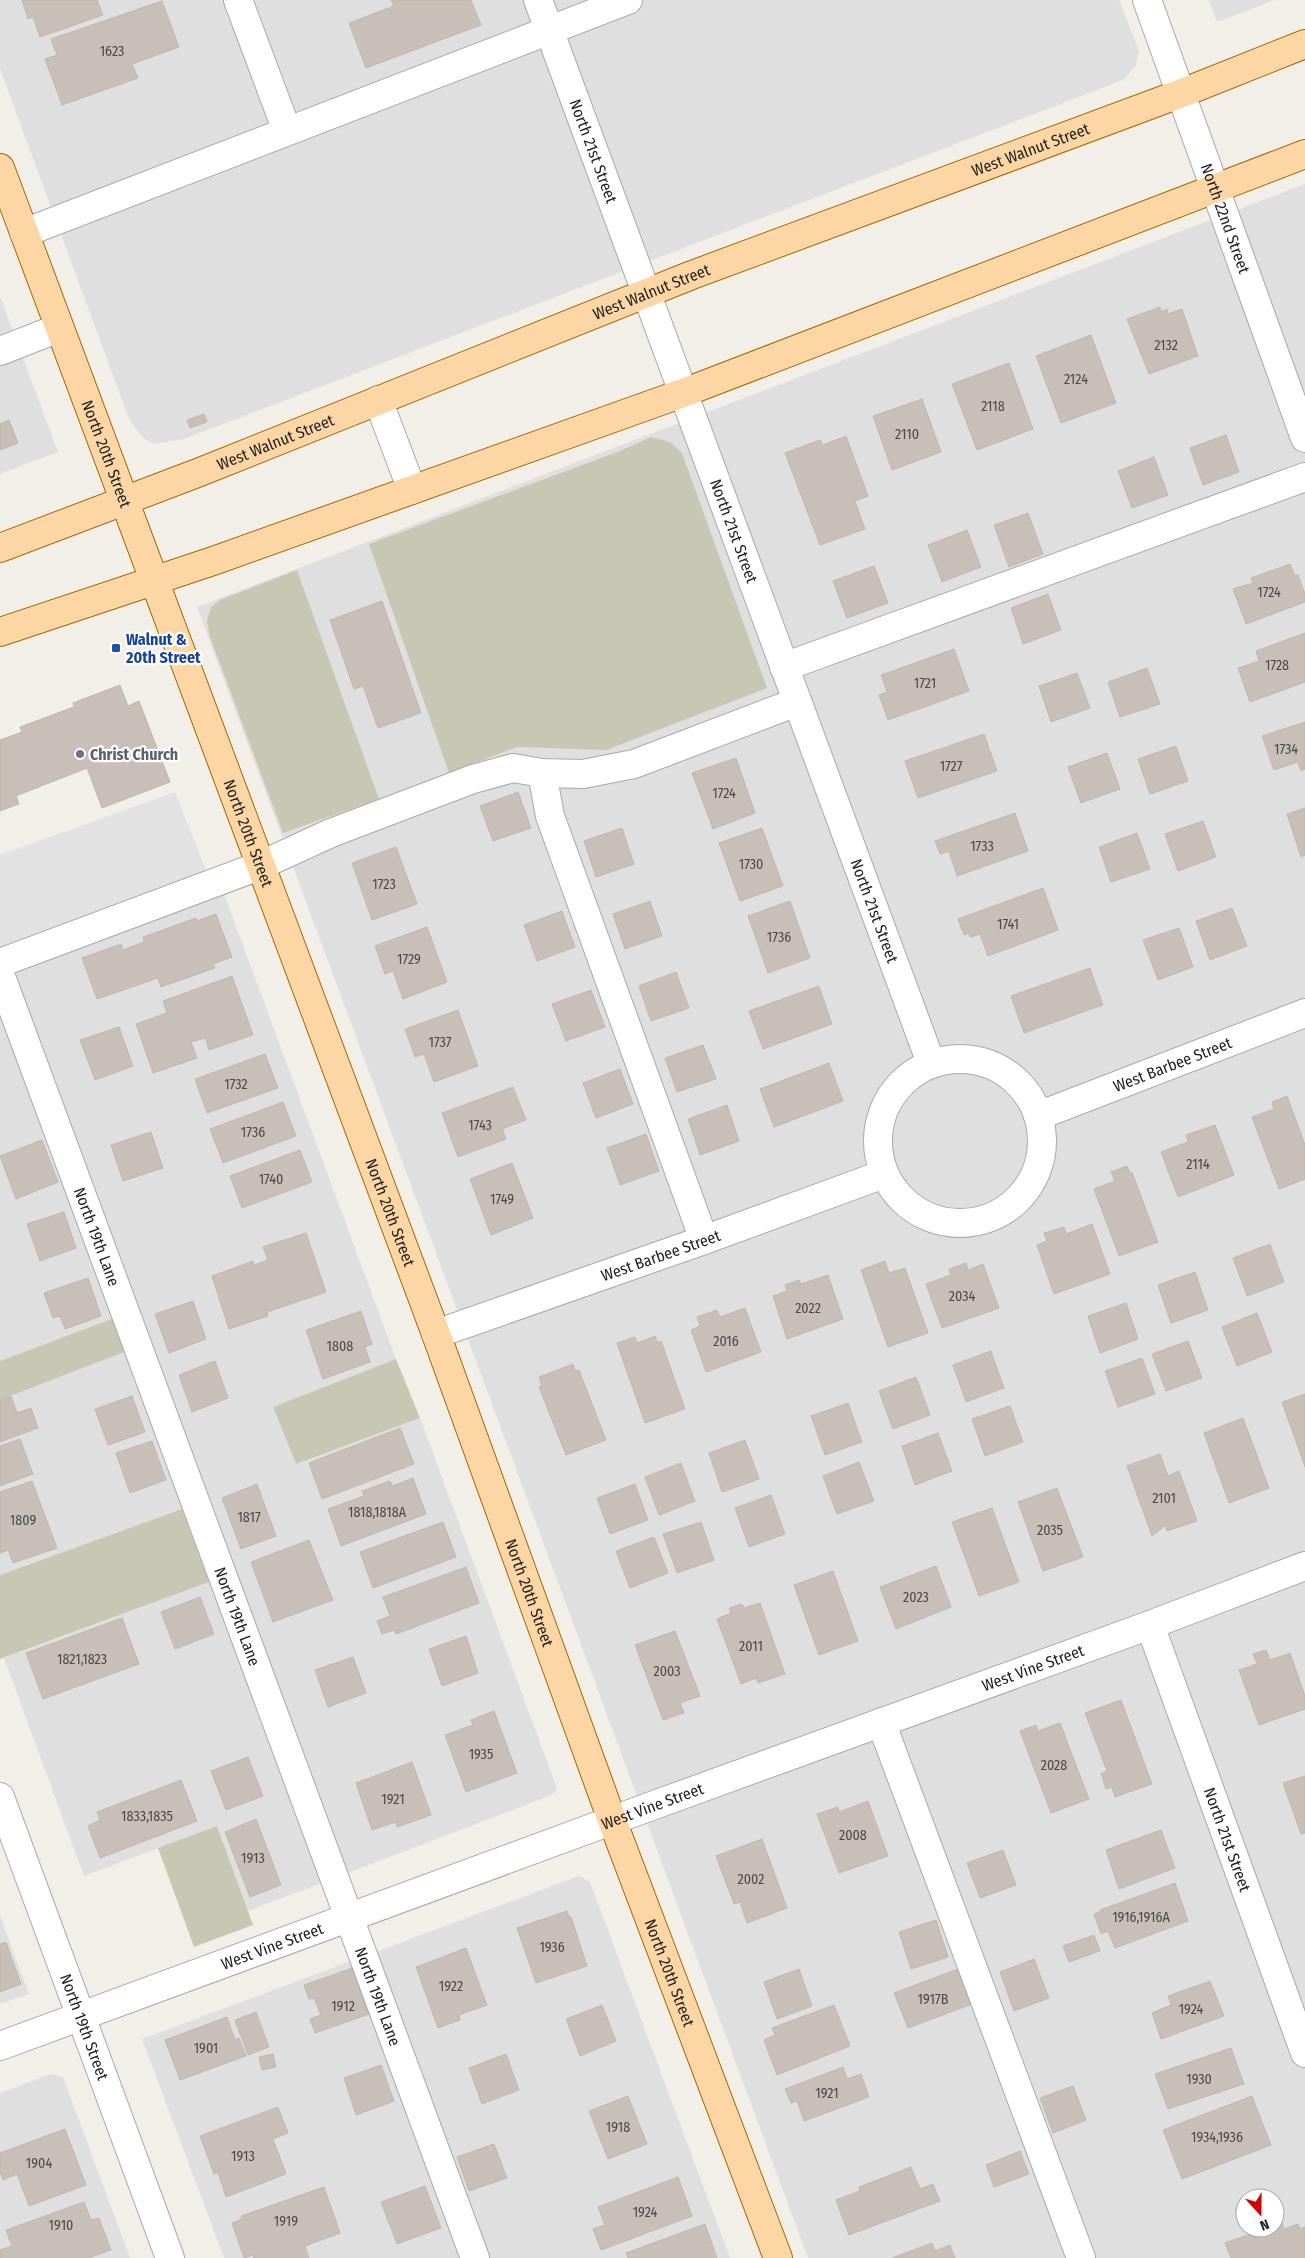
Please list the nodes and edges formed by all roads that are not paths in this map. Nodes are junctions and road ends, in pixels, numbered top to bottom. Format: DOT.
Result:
graph roads {
  1 [pos="238,0"];
  2 [pos="538,0"];
  3 [pos="628,0"];
  4 [pos="1146,0"];
  5 [pos="549,30"];
  6 [pos="1305,44"];
  7 [pos="1182,93"];
  8 [pos="287,131"];
  9 [pos="1305,154"];
  10 [pos="0,168"];
  11 [pos="1216,188"];
  12 [pos="24,233"];
  13 [pos="645,293"];
  14 [pos="59,328"];
  15 [pos="0,351"];
  16 [pos="683,393"];
  17 [pos="378,400"];
  18 [pos="1305,438"];
  19 [pos="1305,477"];
  20 [pos="412,490"];
  21 [pos="123,502"];
  22 [pos="0,548"];
  23 [pos="153,580"];
  24 [pos="0,632"];
  25 [pos="784,667"];
  26 [pos="797,702"];
  27 [pos="542,774"];
  28 [pos="260,866"];
  29 [pos="0,963"];
  30 [pos="0,974"];
  31 [pos="1305,1013"];
  32 [pos="930,1063"];
  33 [pos="1038,1116"];
  34 [pos="884,1174"];
  35 [pos="704,1240"];
  36 [pos="436,1334"];
  37 [pos="1305,1566"];
  38 [pos="1150,1625"];
  39 [pos="881,1722"];
  40 [pos="0,1797"];
  41 [pos="612,1820"];
  42 [pos="350,1917"];
  43 [pos="81,2017"];
  44 [pos="0,2046"];
  45 [pos="1305,2053"];
  46 [pos="170,2258"];
  47 [pos="475,2258"];
  48 [pos="778,2258"];
  49 [pos="1081,2258"];
  1 -- 8 [label="street"];
  2 -- 5 [label="street, North 21st Street"];
  3 -- 5 [label="street"];
  4 -- 7 [label="street, North 22nd Street"];
  5 -- 8 [label="street"];
  5 -- 13 [label="street, North 21st Street"];
  6 -- 7 [label="main road, West Walnut Street"];
  7 -- 11 [label="street, North 22nd Street"];
  7 -- 13 [label="main road, West Walnut Street"];
  8 -- 12 [label="street"];
  9 -- 11 [label="main road"];
  10 -- 12 [label="main road, North 20th Street"];
  11 -- 16 [label="main road"];
  11 -- 18 [label="street, North 22nd Street"];
  12 -- 14 [label="main road, North 20th Street"];
  13 -- 16 [label="street, North 21st Street"];
  13 -- 17 [label="main road, West Walnut Street"];
  14 -- 15 [label="street"];
  14 -- 21 [label="main road, North 20th Street"];
  16 -- 20 [label="main road"];
  16 -- 25 [label="street, North 21st Street"];
  17 -- 20 [label="street"];
  17 -- 21 [label="main road, West Walnut Street"];
  19 -- 25 [label="street"];
  20 -- 23 [label="main road"];
  21 -- 22 [label="main road, West Walnut Street"];
  21 -- 23 [label="main road, North 20th Street"];
  23 -- 24 [label="main road"];
  23 -- 28 [label="main road, North 20th Street"];
  25 -- 26 [label="street, North 21st Street"];
  26 -- 27 [label="street"];
  26 -- 32 [label="street, North 21st Street"];
  27 -- 28 [label="street"];
  27 -- 35 [label="street"];
  28 -- 29 [label="street"];
  28 -- 36 [label="main road, North 20th Street"];
  30 -- 42 [label="street, North 19th Lane"];
  31 -- 33 [label="street, West Barbee Street"];
  32 -- 33 [label="street"];
  32 -- 34 [label="street"];
  33 -- 34 [label="street"];
  34 -- 35 [label="street, West Barbee Street"];
  35 -- 36 [label="street, West Barbee Street"];
  36 -- 41 [label="main road, North 20th Street"];
  37 -- 38 [label="street, West Vine Street"];
  38 -- 39 [label="street, West Vine Street"];
  38 -- 45 [label="street, North 21st Street"];
  39 -- 41 [label="street, West Vine Street"];
  39 -- 49 [label="street"];
  40 -- 43 [label="street, North 19th Street"];
  41 -- 42 [label="street, West Vine Street"];
  41 -- 48 [label="main road, North 20th Street"];
  42 -- 43 [label="street, West Vine Street"];
  42 -- 47 [label="street, North 19th Lane"];
  43 -- 44 [label="street, West Vine Street"];
  43 -- 46 [label="street, North 19th Street"];
}
